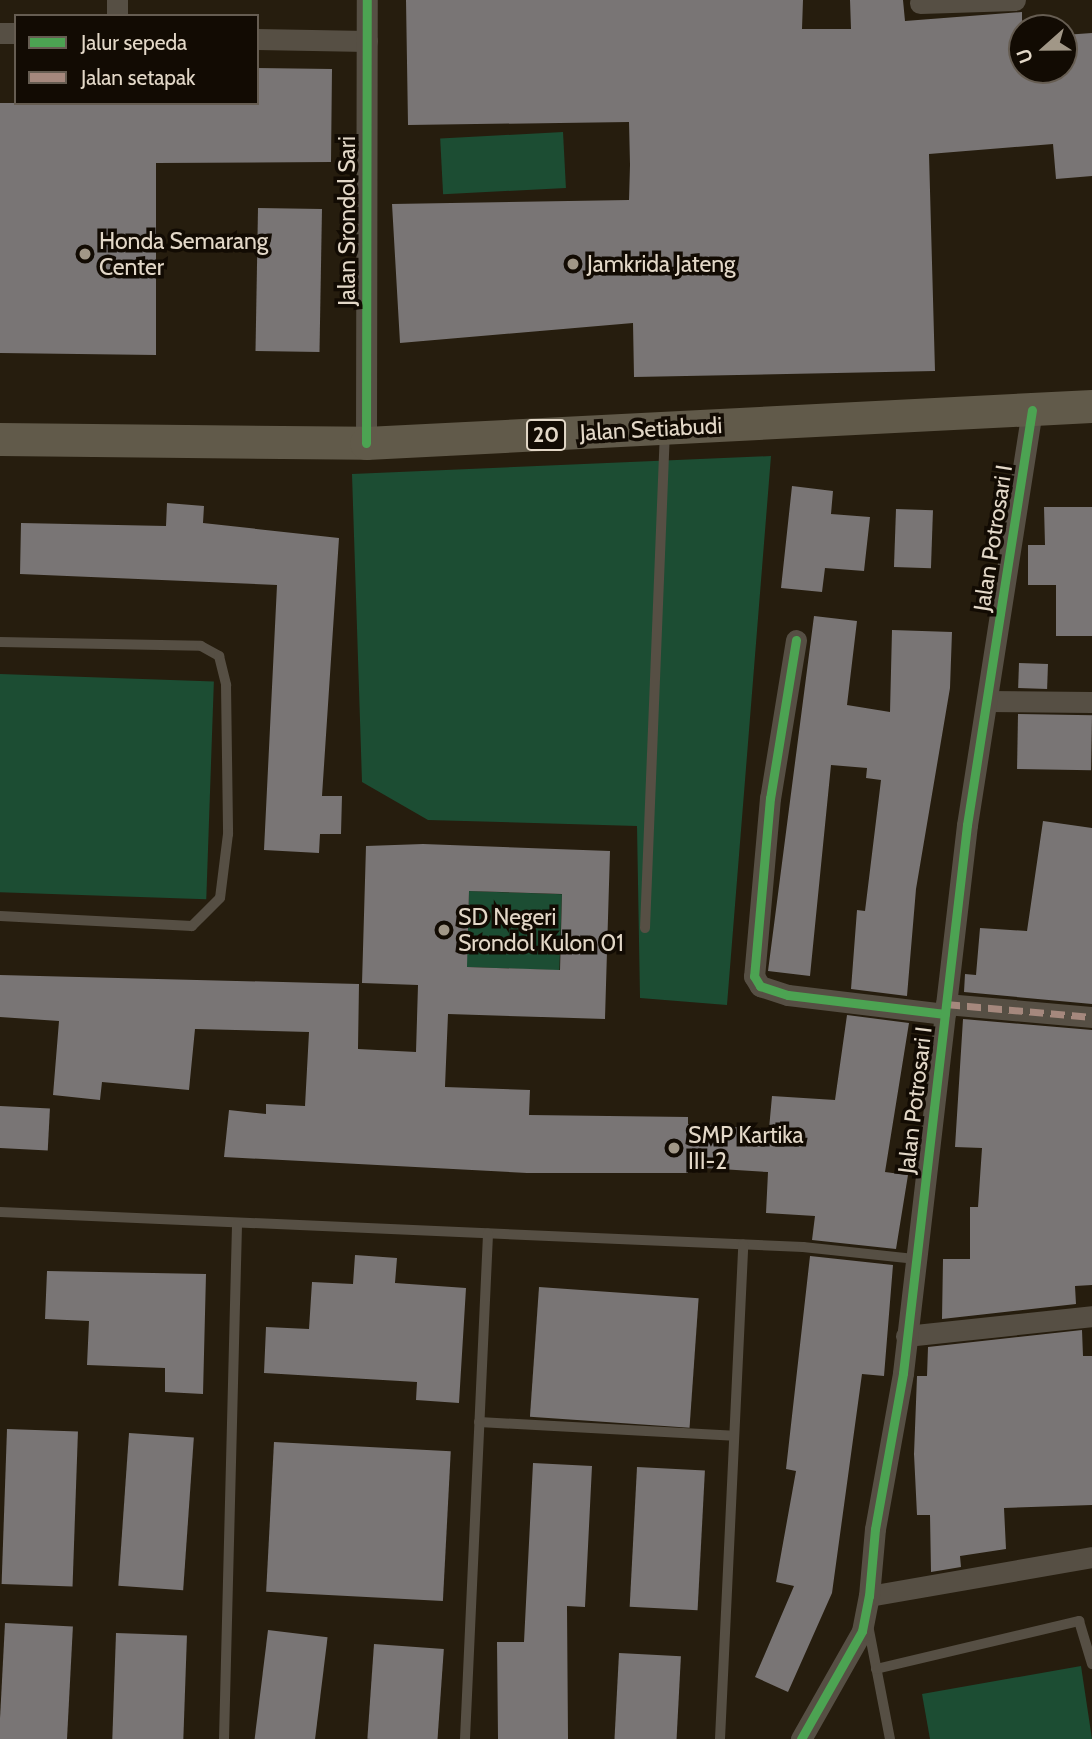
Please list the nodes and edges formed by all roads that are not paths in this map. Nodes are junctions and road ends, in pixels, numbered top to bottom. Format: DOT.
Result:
graph roads {
  1 [pos="367,0"];
  2 [pos="1015,0"];
  3 [pos="920,3"];
  4 [pos="259,39"];
  5 [pos="367,41"];
  6 [pos="1092,406"];
  7 [pos="1032,410"];
  8 [pos="666,428"];
  9 [pos="0,439"];
  10 [pos="366,443"];
  11 [pos="796,640"];
  12 [pos="0,642"];
  13 [pos="987,701"];
  14 [pos="1092,702"];
  15 [pos="0,916"];
  16 [pos="645,928"];
  17 [pos="945,1009"];
  18 [pos="1092,1017"];
  19 [pos="0,1212"];
  20 [pos="237,1224"];
  21 [pos="488,1234"];
  22 [pos="743,1245"];
  23 [pos="916,1259"];
  24 [pos="1092,1316"];
  25 [pos="906,1336"];
  26 [pos="479,1422"];
  27 [pos="734,1436"];
  28 [pos="1092,1557"];
  29 [pos="868,1605"];
  30 [pos="1092,1620"];
  31 [pos="1079,1621"];
  32 [pos="1092,1664"];
  33 [pos="876,1669"];
  34 [pos="224,1739"];
  35 [pos="465,1739"];
  36 [pos="720,1739"];
  37 [pos="801,1739"];
  38 [pos="890,1739"];
  1 -- 5 [label="street, Jalan Srondol Sari"];
  2 -- 3 [label="street"];
  4 -- 5 [label="street"];
  5 -- 10 [label="street, Jalan Srondol Sari"];
  6 -- 7 [label="highway, Jalan Setiabudi / 20"];
  7 -- 8 [label="highway, Jalan Setiabudi / 20"];
  7 -- 13 [label="street, Jalan Potrosari I"];
  8 -- 10 [label="highway, Jalan Setiabudi / 20"];
  8 -- 16 [label="lane"];
  9 -- 10 [label="highway, Jalan Setiabudi / 20"];
  11 -- 17 [label="street"];
  12 -- 15 [label="lane"];
  13 -- 14 [label="street"];
  13 -- 17 [label="street, Jalan Potrosari I"];
  17 -- 18 [label="street"];
  17 -- 23 [label="street, Jalan Potrosari I"];
  19 -- 20 [label="lane"];
  20 -- 21 [label="lane"];
  20 -- 34 [label="lane"];
  21 -- 22 [label="lane"];
  21 -- 26 [label="lane"];
  22 -- 23 [label="lane"];
  22 -- 27 [label="lane"];
  23 -- 25 [label="street, Jalan Potrosari I"];
  24 -- 25 [label="street"];
  25 -- 29 [label="street, Jalan Potrosari I"];
  26 -- 27 [label="lane"];
  26 -- 35 [label="lane"];
  27 -- 36 [label="lane"];
  28 -- 29 [label="street"];
  29 -- 33 [label="lane"];
  29 -- 37 [label="street, Jalan Potrosari I"];
  30 -- 31 [label="lane"];
  31 -- 32 [label="lane"];
  31 -- 33 [label="lane"];
  33 -- 38 [label="lane"];
}
